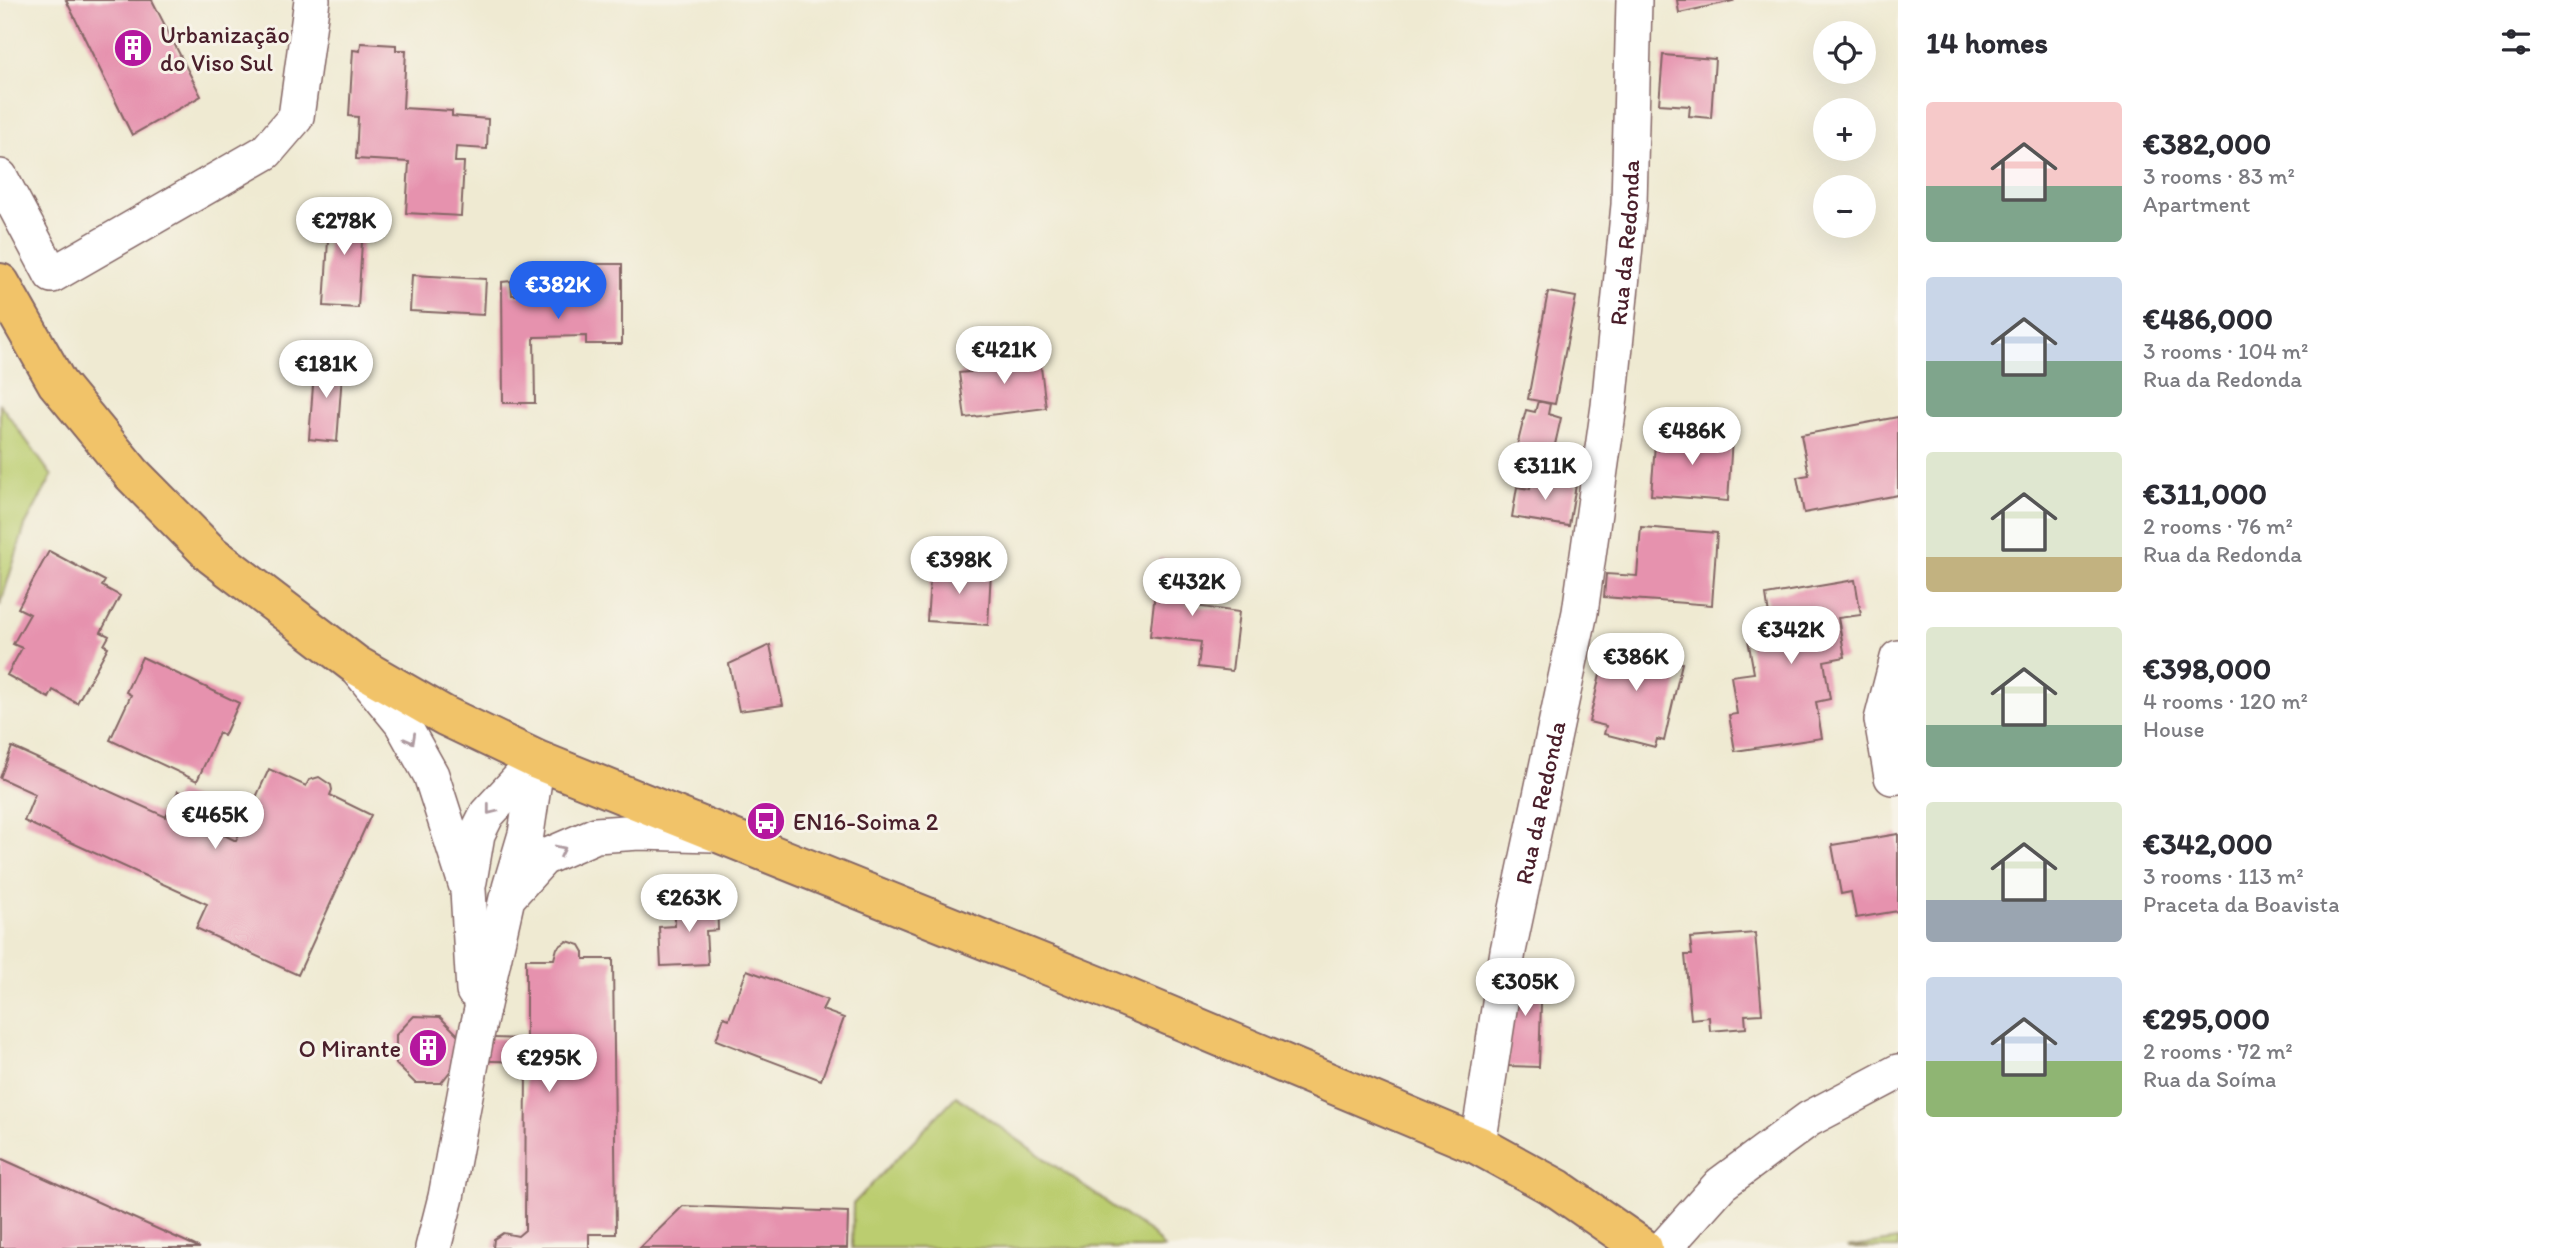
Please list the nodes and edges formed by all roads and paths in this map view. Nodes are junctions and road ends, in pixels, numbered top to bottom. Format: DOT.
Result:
graph roads {
  1 [pos="312,0"];
  2 [pos="1634,0"];
  3 [pos="0,177"];
  4 [pos="0,283"];
  5 [pos="1898,659"];
  6 [pos="356,665"];
  7 [pos="537,760"];
  8 [pos="1898,776"];
  9 [pos="725,834"];
  10 [pos="468,890"];
  11 [pos="507,898"];
  12 [pos="476,1036"];
  13 [pos="1898,1072"];
  14 [pos="1478,1145"];
  15 [pos="433,1248"];
  16 [pos="1643,1248"];
  17 [pos="1664,1248"];
  1 -- 3 [label="street"];
  2 -- 14 [label="street, Rua da Redonda"];
  4 -- 6 [label="main road"];
  5 -- 8 [label="street"];
  6 -- 7 [label="main road"];
  6 -- 10 [label="street, one-way"];
  7 -- 9 [label="main road"];
  7 -- 10 [label="street, one-way"];
  7 -- 11 [label="street"];
  11 -- 9 [label="street, one-way"];
  9 -- 14 [label="main road"];
  10 -- 12 [label="street"];
  11 -- 12 [label="street"];
  12 -- 15 [label="street"];
  13 -- 17 [label="street"];
  14 -- 16 [label="main road"];
}
